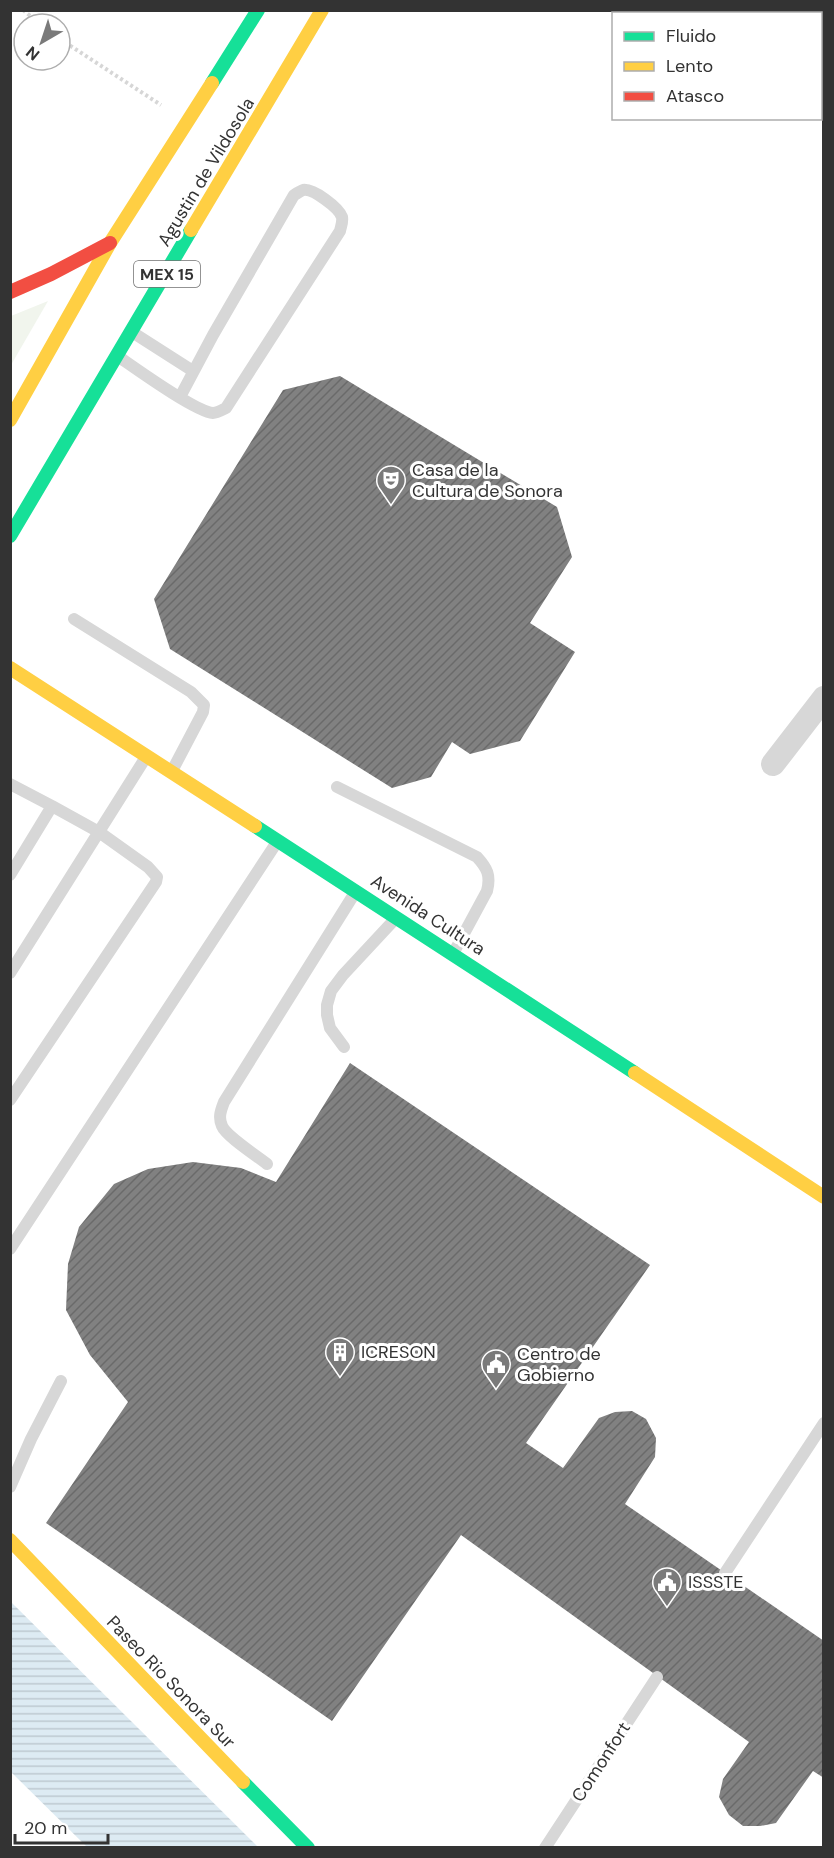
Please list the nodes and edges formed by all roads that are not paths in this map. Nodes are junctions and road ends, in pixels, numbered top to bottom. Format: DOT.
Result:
graph roads {
  1 [pos="258,10"];
  2 [pos="322,10"];
  3 [pos="110,243"];
  4 [pos="10,292"];
  5 [pos="132,332"];
  6 [pos="118,356"];
  7 [pos="193,371"];
  8 [pos="180,397"];
  9 [pos="10,420"];
  10 [pos="10,536"];
  11 [pos="74,619"];
  12 [pos="10,668"];
  13 [pos="824,698"];
  14 [pos="147,756"];
  15 [pos="773,764"];
  16 [pos="172,772"];
  17 [pos="10,784"];
  18 [pos="337,787"];
  19 [pos="52,806"];
  20 [pos="99,832"];
  21 [pos="278,841"];
  22 [pos="10,875"];
  23 [pos="356,890"];
  24 [pos="397,917"];
  25 [pos="453,953"];
  26 [pos="10,973"];
  27 [pos="344,1047"];
  28 [pos="10,1100"];
  29 [pos="267,1164"];
  30 [pos="824,1197"];
  31 [pos="10,1249"];
  32 [pos="61,1381"];
  33 [pos="824,1423"];
  34 [pos="10,1487"];
  35 [pos="10,1540"];
  36 [pos="725,1573"];
  37 [pos="657,1677"];
  38 [pos="308,1848"];
  39 [pos="545,1848"];
  1 -- 3 [label="main road"];
  2 -- 5 [label="main road, Agustin de Vildosola / MEX 15"];
  3 -- 4 [label="main road"];
  3 -- 9 [label="main road"];
  5 -- 6 [label="main road, Agustin de Vildosola / MEX 15"];
  5 -- 7 [label="lane"];
  6 -- 8 [label="lane"];
  6 -- 10 [label="main road, Agustin de Vildosola / MEX 15"];
  7 -- 8 [label="lane"];
  7 -- 8 [label="lane"];
  11 -- 16 [label="lane"];
  12 -- 14 [label="main road, Avenida Cultura"];
  13 -- 15 [label="street"];
  14 -- 16 [label="main road, Avenida Cultura"];
  14 -- 20 [label="lane"];
  16 -- 21 [label="main road, Avenida Cultura"];
  17 -- 19 [label="lane"];
  18 -- 25 [label="lane"];
  19 -- 20 [label="lane"];
  19 -- 22 [label="lane"];
  20 -- 26 [label="lane"];
  20 -- 28 [label="lane"];
  21 -- 23 [label="main road, Avenida Cultura"];
  21 -- 31 [label="lane"];
  23 -- 24 [label="main road, Avenida Cultura"];
  23 -- 29 [label="lane"];
  24 -- 25 [label="main road, Avenida Cultura"];
  24 -- 27 [label="lane"];
  25 -- 30 [label="main road, Avenida Cultura"];
  32 -- 34 [label="lane"];
  33 -- 36 [label="lane"];
  35 -- 38 [label="main road, Paseo Rio Sonora Sur"];
  37 -- 39 [label="lane, Comonfort"];
}
